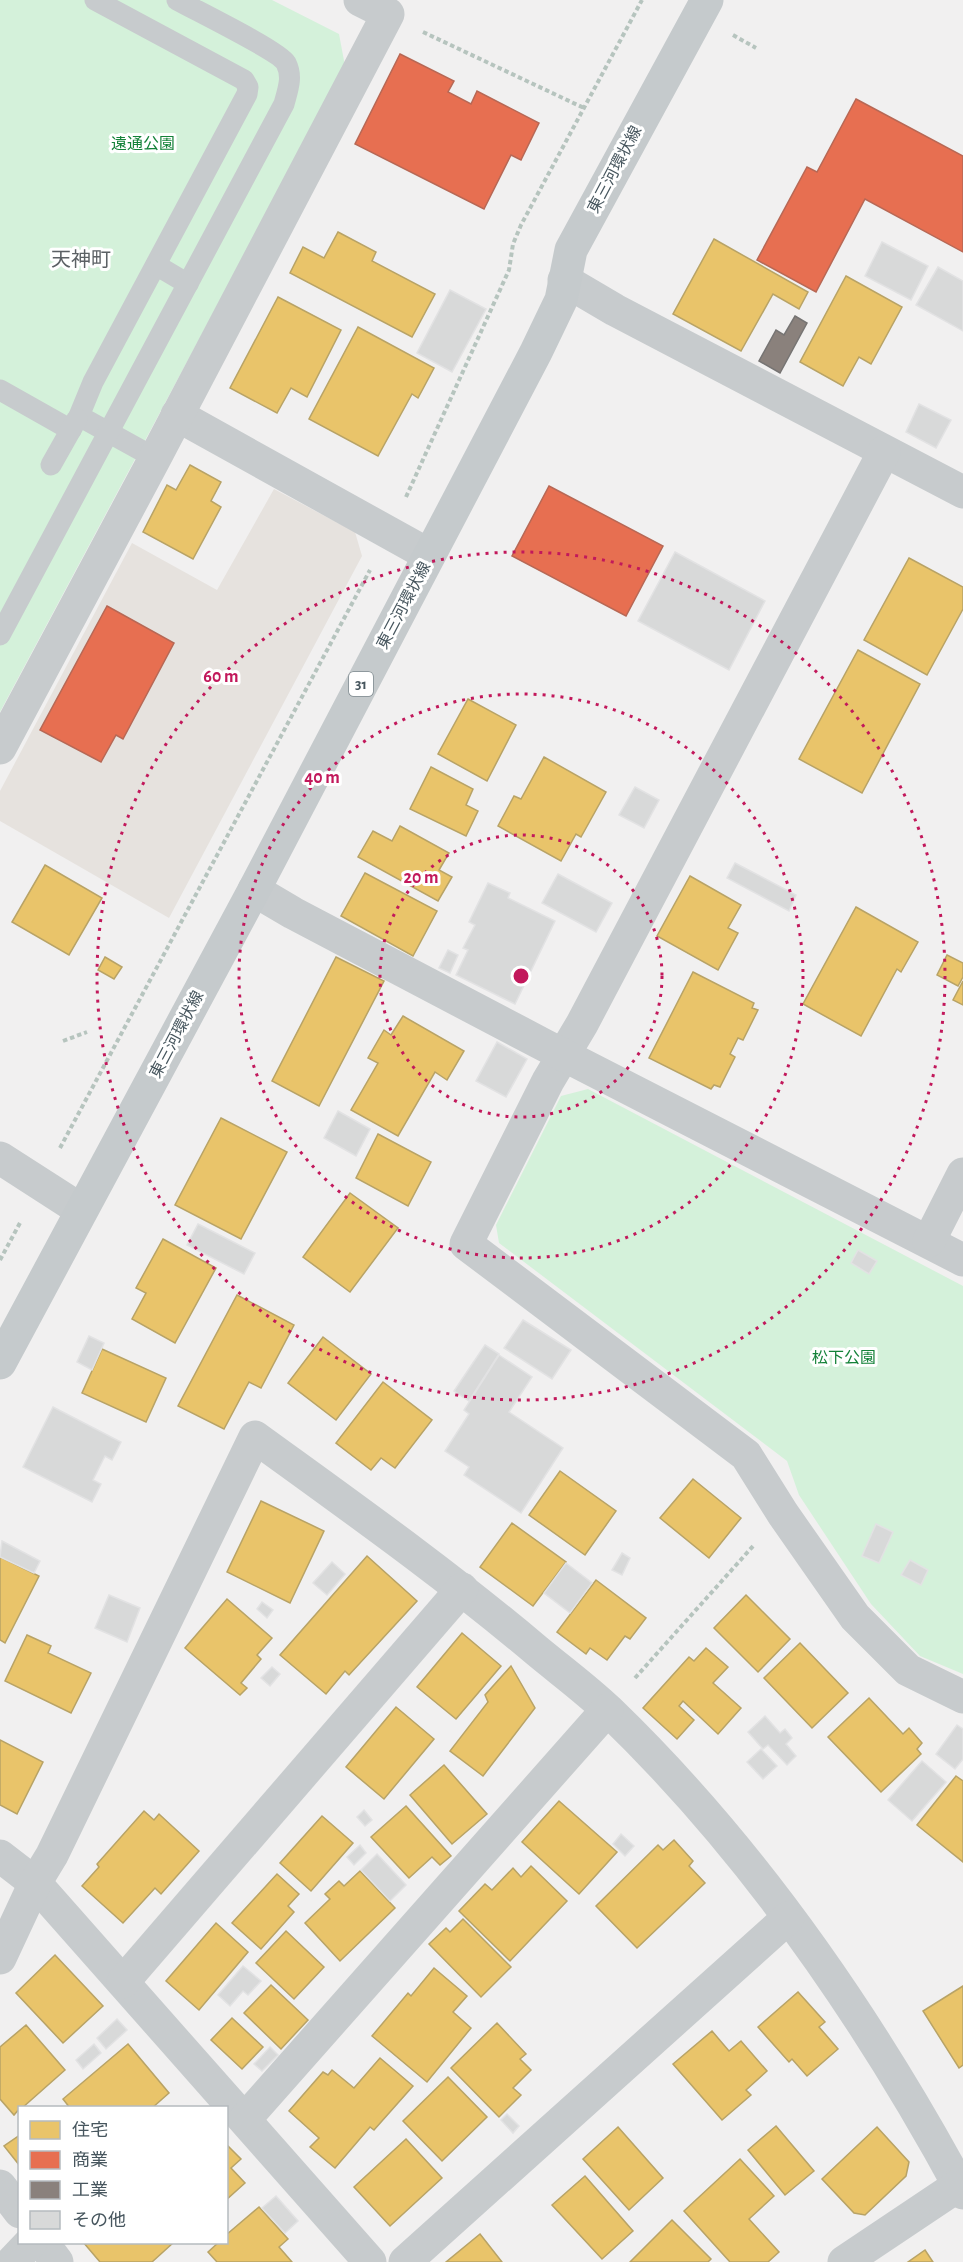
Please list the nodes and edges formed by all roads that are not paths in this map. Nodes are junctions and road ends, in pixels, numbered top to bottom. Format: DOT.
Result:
graph roads {
  1 [pos="95,0"];
  2 [pos="177,0"];
  3 [pos="707,0"];
  4 [pos="374,7"];
  5 [pos="156,265"];
  6 [pos="564,280"];
  7 [pos="188,284"];
  8 [pos="0,390"];
  9 [pos="177,415"];
  10 [pos="75,423"];
  11 [pos="110,433"];
  12 [pos="884,452"];
  13 [pos="155,458"];
  14 [pos="51,465"];
  15 [pos="963,492"];
  16 [pos="429,555"];
  17 [pos="0,635"];
  18 [pos="0,748"];
  19 [pos="254,890"];
  20 [pos="564,1055"];
  21 [pos="0,1158"];
  22 [pos="963,1174"];
  23 [pos="81,1210"];
  24 [pos="929,1241"];
  25 [pos="963,1260"];
  26 [pos="0,1363"];
  27 [pos="462,1589"];
  28 [pos="963,1697"];
  29 [pos="607,1710"];
  30 [pos="0,1856"];
  31 [pos="35,1883"];
  32 [pos="788,1918"];
  33 [pos="0,1958"];
  34 [pos="123,1982"];
  35 [pos="245,2119"];
  36 [pos="0,2186"];
  37 [pos="961,2189"];
  38 [pos="18,2209"];
  39 [pos="29,2244"];
  40 [pos="44,2244"];
  41 [pos="12,2262"];
  42 [pos="57,2262"];
  43 [pos="370,2262"];
  44 [pos="405,2262"];
  45 [pos="844,2262"];
  1 -- 5 [label="lane"];
  2 -- 7 [label="lane"];
  3 -- 6 [label="main road, 東三河環状線 / 31"];
  4 -- 9 [label="street"];
  5 -- 7 [label="lane"];
  5 -- 10 [label="lane"];
  6 -- 12 [label="street"];
  6 -- 16 [label="main road, 東三河環状線 / 31"];
  7 -- 11 [label="lane"];
  8 -- 10 [label="lane"];
  9 -- 13 [label="street"];
  9 -- 16 [label="street"];
  10 -- 11 [label="lane"];
  10 -- 14 [label="lane"];
  11 -- 13 [label="lane"];
  11 -- 17 [label="lane"];
  12 -- 15 [label="street"];
  12 -- 20 [label="street"];
  13 -- 18 [label="street"];
  16 -- 19 [label="main road, 東三河環状線 / 31"];
  19 -- 20 [label="street"];
  19 -- 23 [label="main road, 東三河環状線 / 31"];
  20 -- 24 [label="street"];
  20 -- 28 [label="street"];
  21 -- 23 [label="street"];
  22 -- 24 [label="street"];
  23 -- 26 [label="main road, 東三河環状線 / 31"];
  24 -- 25 [label="street"];
  27 -- 29 [label="street"];
  27 -- 31 [label="street"];
  27 -- 34 [label="street"];
  29 -- 32 [label="street"];
  29 -- 35 [label="street"];
  30 -- 31 [label="street"];
  31 -- 33 [label="street"];
  31 -- 34 [label="street"];
  32 -- 37 [label="street"];
  32 -- 44 [label="street"];
  34 -- 35 [label="street"];
  35 -- 43 [label="street"];
  36 -- 38 [label="street"];
  37 -- 45 [label="street"];
  39 -- 41 [label="street"];
  40 -- 42 [label="street"];
}
